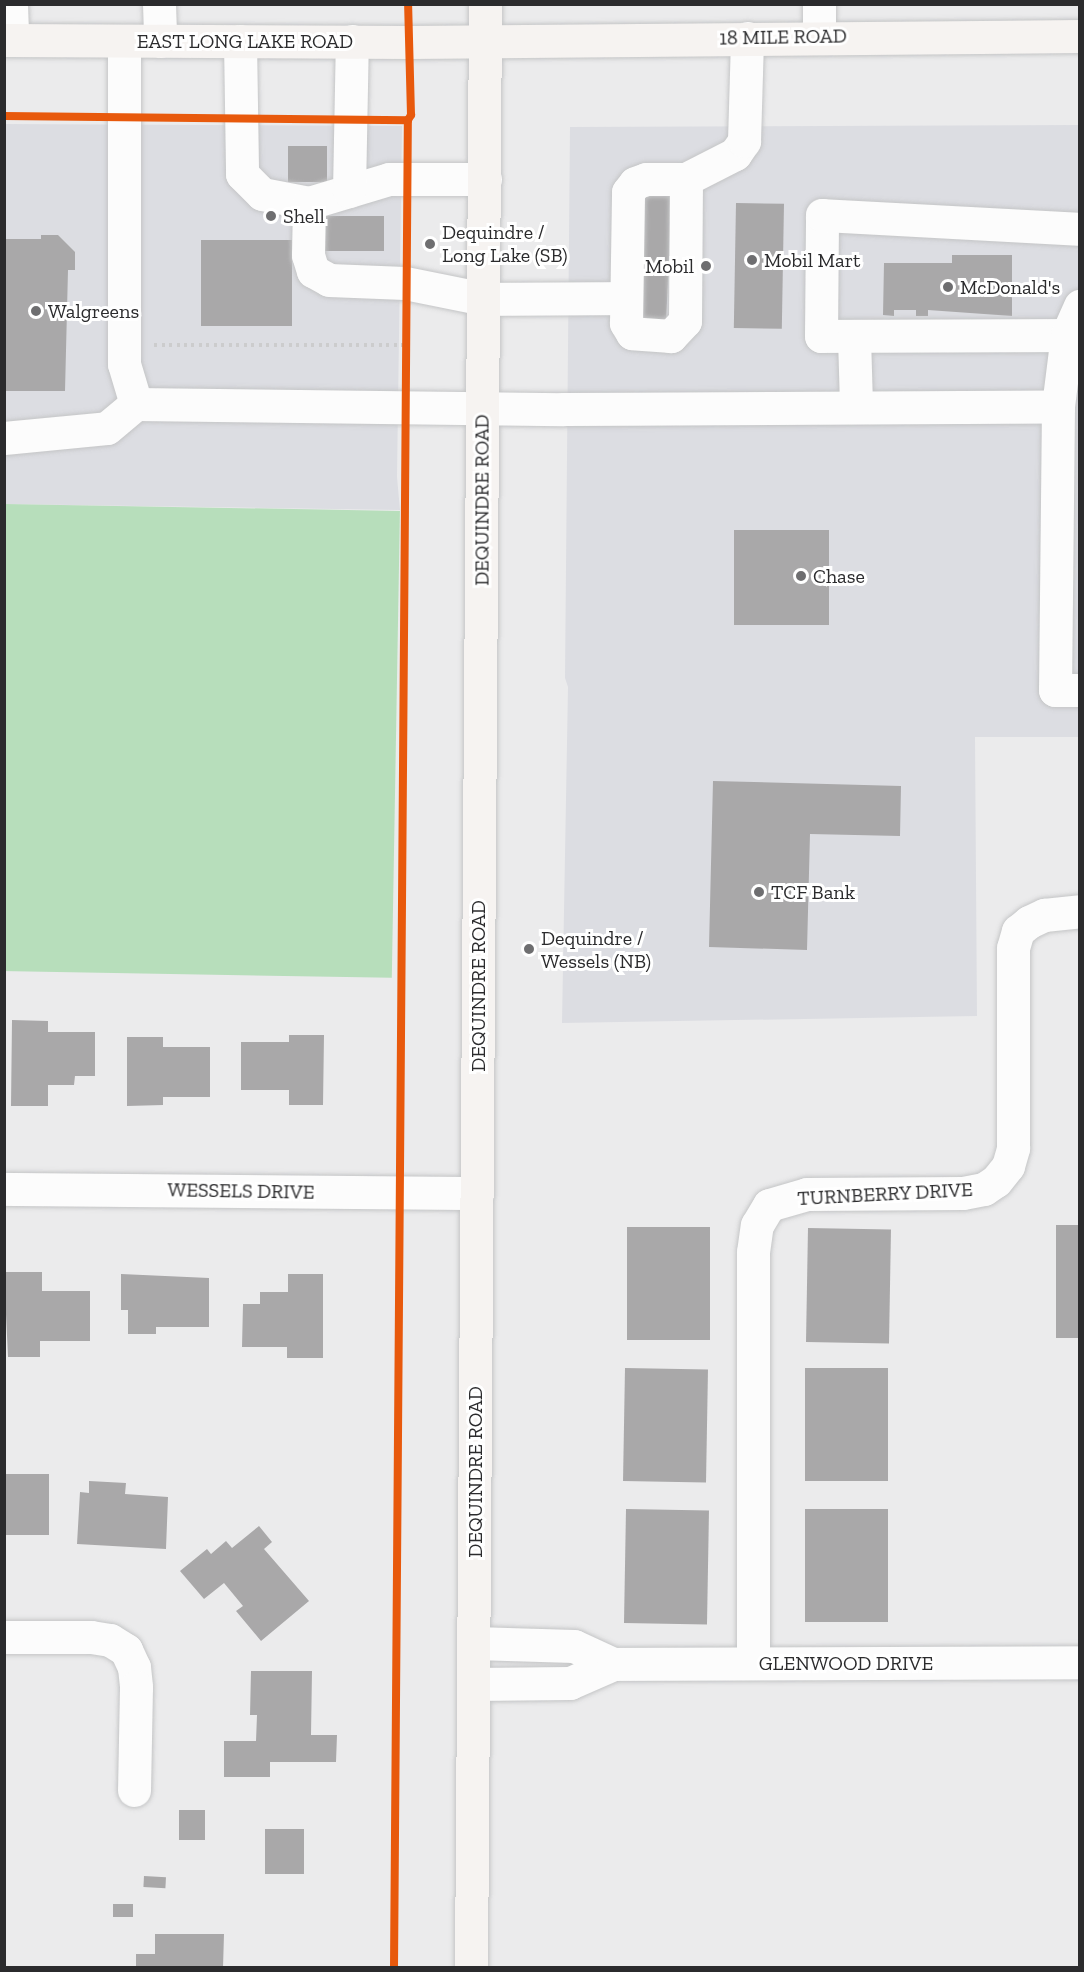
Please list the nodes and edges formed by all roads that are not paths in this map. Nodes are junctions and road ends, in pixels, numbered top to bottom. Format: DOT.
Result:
graph roads {
  1 [pos="11,4"];
  2 [pos="159,4"];
  3 [pos="485,4"];
  4 [pos="819,4"];
  5 [pos="1080,36"];
  6 [pos="819,37"];
  7 [pos="747,38"];
  8 [pos="8,40"];
  9 [pos="123,41"];
  10 [pos="160,41"];
  11 [pos="240,41"];
  12 [pos="352,41"];
  13 [pos="486,41"];
  14 [pos="485,179"];
  15 [pos="686,179"];
  16 [pos="350,191"];
  17 [pos="309,203"];
  18 [pos="1080,229"];
  19 [pos="626,298"];
  20 [pos="484,299"];
  21 [pos="1073,320"];
  22 [pos="854,337"];
  23 [pos="136,404"];
  24 [pos="856,405"];
  25 [pos="1058,406"];
  26 [pos="483,408"];
  27 [pos="4,438"];
  28 [pos="1080,690"];
  29 [pos="1080,911"];
  30 [pos="4,1189"];
  31 [pos="477,1193"];
  32 [pos="4,1636"];
  33 [pos="474,1643"];
  34 [pos="1080,1662"];
  35 [pos="753,1663"];
  36 [pos="613,1664"];
  37 [pos="474,1684"];
  38 [pos="134,1790"];
  39 [pos="471,1968"];
  1 -- 8 [label="street"];
  2 -- 10 [label="street"];
  3 -- 13 [label="main road, DEQUINDRE ROAD"];
  4 -- 6 [label="street"];
  5 -- 6 [label="main road, 18 MILE ROAD"];
  6 -- 7 [label="main road, 18 MILE ROAD"];
  7 -- 13 [label="main road, 18 MILE ROAD"];
  7 -- 15 [label="street"];
  8 -- 9 [label="main road, EAST LONG LAKE ROAD"];
  9 -- 10 [label="main road, EAST LONG LAKE ROAD"];
  9 -- 23 [label="street"];
  10 -- 11 [label="main road, EAST LONG LAKE ROAD"];
  11 -- 12 [label="main road, EAST LONG LAKE ROAD"];
  11 -- 17 [label="street"];
  12 -- 13 [label="main road, EAST LONG LAKE ROAD"];
  12 -- 16 [label="street"];
  13 -- 14 [label="main road, DEQUINDRE ROAD"];
  14 -- 16 [label="street"];
  14 -- 20 [label="main road, DEQUINDRE ROAD"];
  15 -- 19 [label="street"];
  15 -- 19 [label="street"];
  16 -- 17 [label="street"];
  17 -- 20 [label="street"];
  18 -- 22 [label="street"];
  19 -- 20 [label="street"];
  20 -- 26 [label="main road, DEQUINDRE ROAD"];
  21 -- 22 [label="street"];
  21 -- 25 [label="street"];
  22 -- 24 [label="street"];
  23 -- 26 [label="street"];
  23 -- 27 [label="street"];
  24 -- 25 [label="street"];
  24 -- 26 [label="street"];
  25 -- 28 [label="street"];
  26 -- 31 [label="main road, DEQUINDRE ROAD"];
  29 -- 35 [label="street, TURNBERRY DRIVE"];
  30 -- 31 [label="street, WESSELS DRIVE"];
  31 -- 33 [label="main road, DEQUINDRE ROAD"];
  32 -- 38 [label="street"];
  33 -- 36 [label="street, GLENWOOD DRIVE"];
  33 -- 37 [label="main road, DEQUINDRE ROAD"];
  34 -- 35 [label="street, GLENWOOD DRIVE"];
  35 -- 36 [label="street, GLENWOOD DRIVE"];
  36 -- 37 [label="street, GLENWOOD DRIVE"];
  37 -- 39 [label="main road, DEQUINDRE ROAD"];
}
